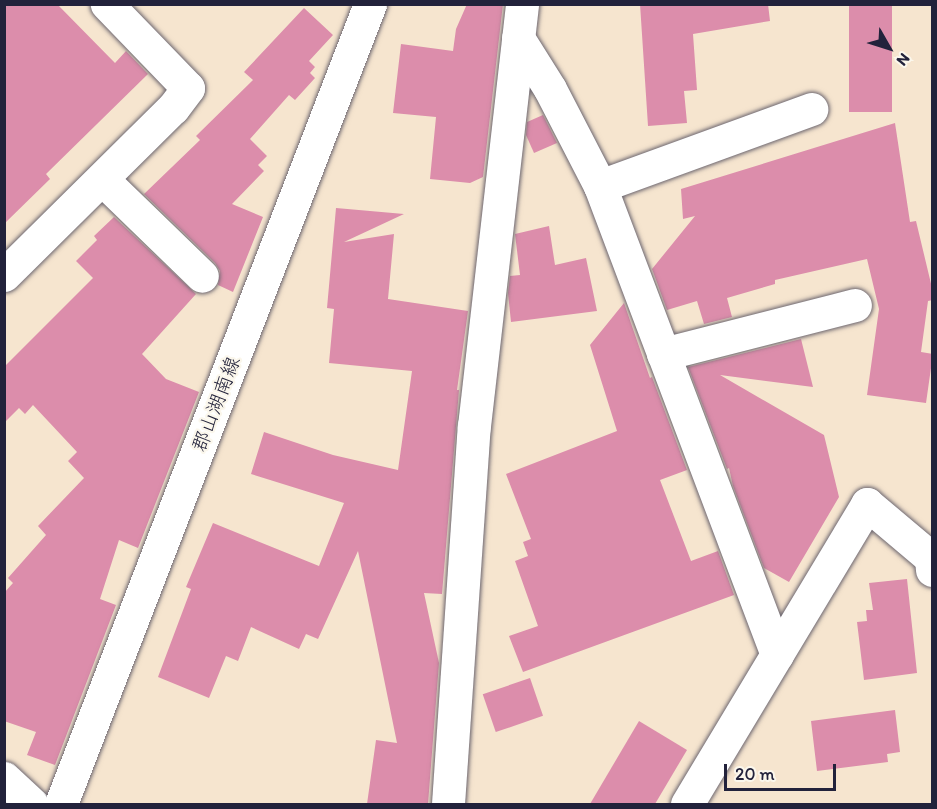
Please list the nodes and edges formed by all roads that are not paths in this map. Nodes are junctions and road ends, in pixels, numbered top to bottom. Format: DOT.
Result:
graph roads {
  1 [pos="106,4"];
  2 [pos="370,4"];
  3 [pos="522,4"];
  4 [pos="518,38"];
  5 [pos="811,109"];
  6 [pos="102,178"];
  7 [pos="600,186"];
  8 [pos="4,275"];
  9 [pos="202,276"];
  10 [pos="855,305"];
  11 [pos="663,354"];
  12 [pos="932,562"];
  13 [pos="777,655"];
  14 [pos="4,778"];
  15 [pos="32,804"];
  16 [pos="61,804"];
  17 [pos="448,804"];
  18 [pos="687,804"];
  1 -- 6 [label="street"];
  2 -- 16 [label="street, 郡山湖南線"];
  3 -- 4 [label="street"];
  4 -- 7 [label="street"];
  4 -- 17 [label="street"];
  5 -- 7 [label="street"];
  6 -- 8 [label="street"];
  6 -- 9 [label="street"];
  7 -- 11 [label="street"];
  10 -- 11 [label="street"];
  11 -- 13 [label="street"];
  12 -- 13 [label="street"];
  13 -- 18 [label="street"];
  14 -- 15 [label="street"];
}
